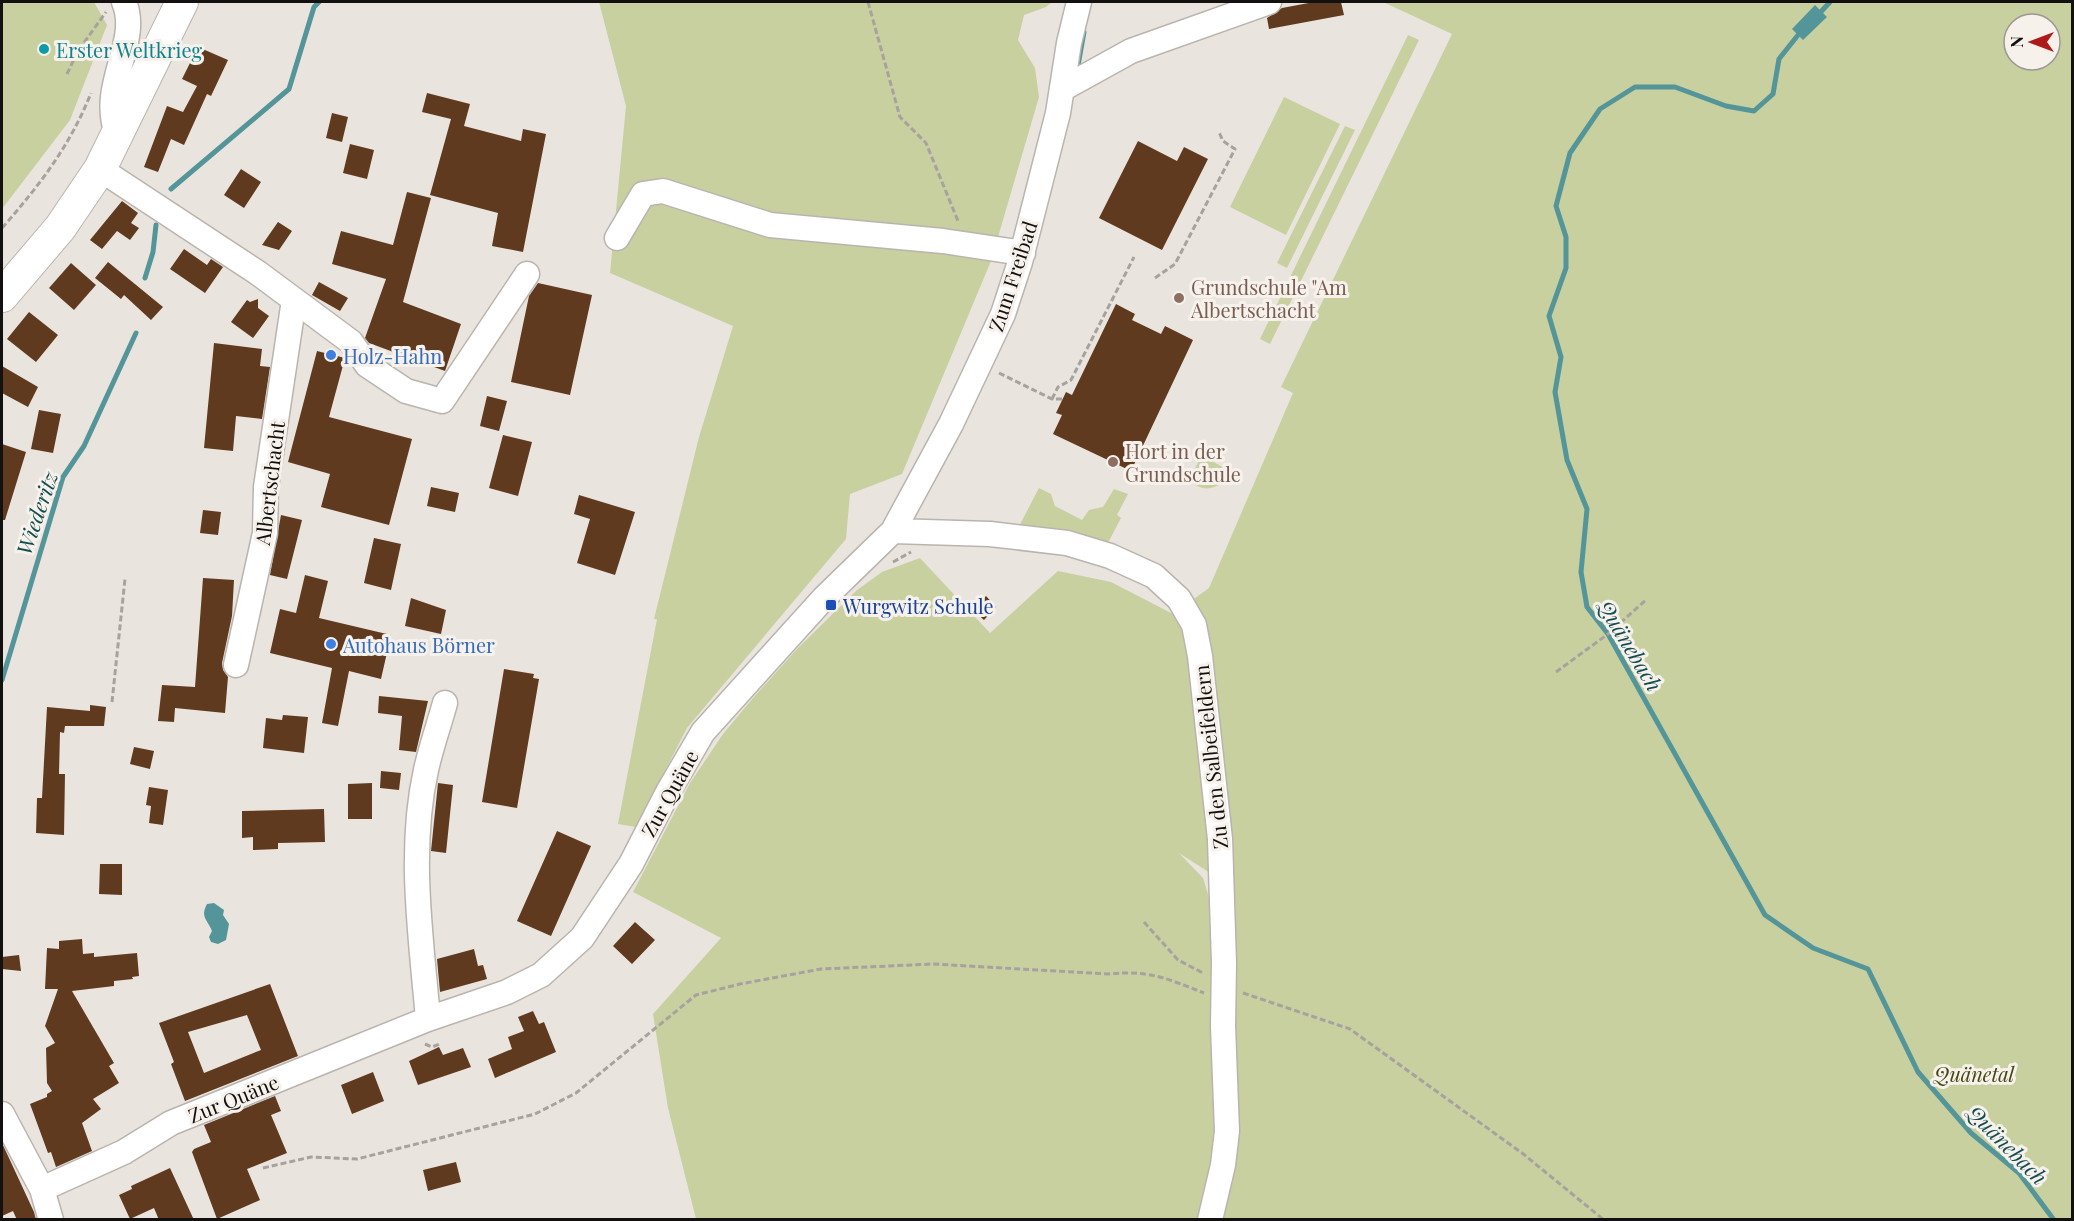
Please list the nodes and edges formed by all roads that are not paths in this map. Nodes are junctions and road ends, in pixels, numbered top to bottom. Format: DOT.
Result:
graph roads {
  1 [pos="124,2"];
  2 [pos="182,2"];
  3 [pos="1079,2"];
  4 [pos="1269,2"];
  5 [pos="1064,88"];
  6 [pos="117,133"];
  7 [pos="100,169"];
  8 [pos="617,238"];
  9 [pos="1023,254"];
  10 [pos="527,274"];
  11 [pos="2,296"];
  12 [pos="294,300"];
  13 [pos="893,531"];
  14 [pos="236,665"];
  15 [pos="445,703"];
  16 [pos="428,1019"];
  17 [pos="2,1114"];
  18 [pos="42,1189"];
  19 [pos="51,1220"];
  20 [pos="1210,1220"];
  1 -- 6 [label="street"];
  2 -- 6 [label="main road"];
  3 -- 5 [label="street, Zum Freibad"];
  4 -- 5 [label="street"];
  5 -- 9 [label="street, Zum Freibad"];
  6 -- 7 [label="main road"];
  7 -- 11 [label="main road"];
  7 -- 12 [label="street"];
  8 -- 9 [label="street"];
  9 -- 13 [label="street, Zum Freibad"];
  10 -- 12 [label="street"];
  12 -- 14 [label="street, Albertschacht"];
  13 -- 16 [label="street, Zur Quäne"];
  13 -- 20 [label="street, Zu den Salbeifeldern"];
  15 -- 16 [label="street"];
  16 -- 18 [label="street, Zur Quäne"];
  17 -- 18 [label="street"];
  18 -- 19 [label="street"];
}
